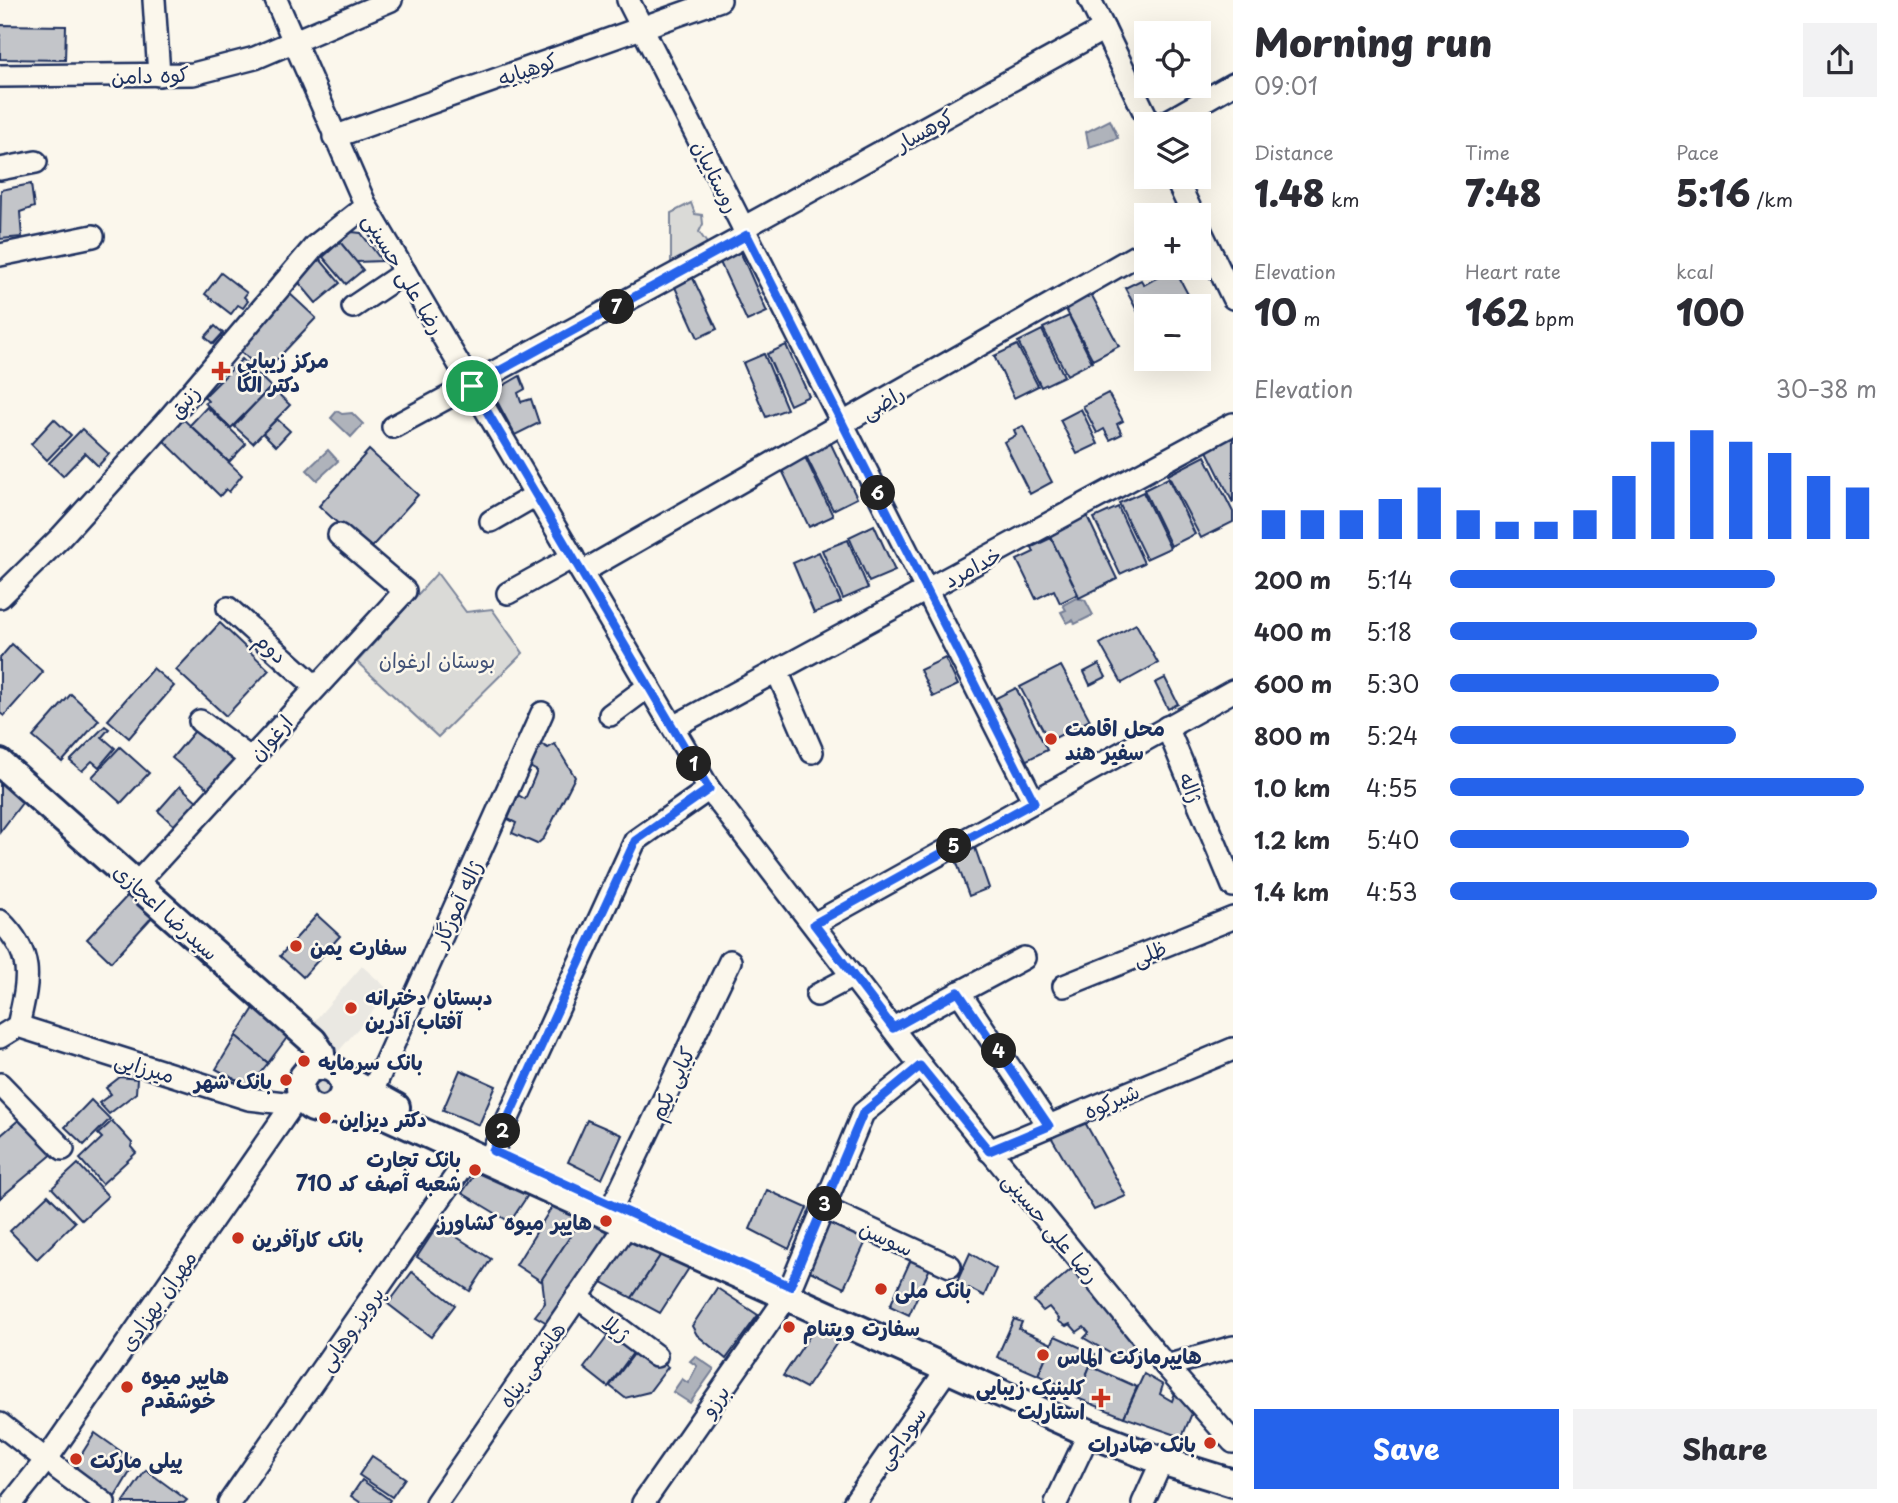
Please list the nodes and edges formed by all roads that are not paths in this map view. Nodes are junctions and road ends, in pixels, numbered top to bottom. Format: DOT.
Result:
graph roads {
  1 [pos="154,0"];
  2 [pos="276,0"];
  3 [pos="391,0"];
  4 [pos="628,0"];
  5 [pos="720,0"];
  6 [pos="1090,0"];
  7 [pos="642,28"];
  8 [pos="1104,29"];
  9 [pos="294,41"];
  10 [pos="159,75"];
  11 [pos="0,76"];
  12 [pos="1233,83"];
  13 [pos="1144,112"];
  14 [pos="1183,112"];
  15 [pos="334,137"];
  16 [pos="36,162"];
  17 [pos="0,169"];
  18 [pos="366,206"];
  19 [pos="745,232"];
  20 [pos="93,236"];
  21 [pos="1211,243"];
  22 [pos="0,255"];
  23 [pos="1134,257"];
  24 [pos="1226,264"];
  25 [pos="405,272"];
  26 [pos="1233,298"];
  27 [pos="353,307"];
  28 [pos="472,386"];
  29 [pos="842,423"];
  30 [pos="1233,424"];
  31 [pos="394,428"];
  32 [pos="536,495"];
  33 [pos="491,521"];
  34 [pos="339,535"];
  35 [pos="577,564"];
  36 [pos="927,590"];
  37 [pos="508,593"];
  38 [pos="0,597"];
  39 [pos="228,608"];
  40 [pos="777,671"];
  41 [pos="649,686"];
  42 [pos="316,687"];
  43 [pos="1233,691"];
  44 [pos="542,713"];
  45 [pos="610,715"];
  46 [pos="200,721"];
  47 [pos="673,727"];
  48 [pos="1167,727"];
  49 [pos="812,751"];
  50 [pos="251,759"];
  51 [pos="0,763"];
  52 [pos="709,789"];
  53 [pos="1034,802"];
  54 [pos="135,884"];
  55 [pos="1233,886"];
  56 [pos="1233,918"];
  57 [pos="0,921"];
  58 [pos="814,924"];
  59 [pos="1024,958"];
  60 [pos="730,961"];
  61 [pos="853,976"];
  62 [pos="1064,986"];
  63 [pos="958,992"];
  64 [pos="817,995"];
  65 [pos="893,1028"];
  66 [pos="9,1031"];
  67 [pos="1233,1049"];
  68 [pos="920,1066"];
  69 [pos="330,1071"];
  70 [pos="0,1084"];
  71 [pos="370,1094"];
  72 [pos="307,1104"];
  73 [pos="1049,1126"];
  74 [pos="62,1149"];
  75 [pos="989,1151"];
  76 [pos="482,1152"];
  77 [pos="824,1208"];
  78 [pos="620,1215"];
  79 [pos="950,1266"];
  80 [pos="788,1292"];
  81 [pos="578,1297"];
  82 [pos="1233,1347"];
  83 [pos="656,1356"];
  84 [pos="1166,1366"];
  85 [pos="946,1371"];
  86 [pos="0,1424"];
  87 [pos="1089,1433"];
  88 [pos="1233,1442"];
  89 [pos="1162,1461"];
  90 [pos="52,1464"];
  91 [pos="1233,1470"];
  92 [pos="1233,1483"];
  93 [pos="12,1503"];
  94 [pos="30,1503"];
  95 [pos="104,1503"];
  96 [pos="229,1503"];
  97 [pos="436,1503"];
  98 [pos="643,1503"];
  99 [pos="854,1503"];
  100 [pos="1056,1503"];
  101 [pos="1143,1503"];
  1 -- 10 [label="street"];
  2 -- 9 [label="street, رضا علی حسینی"];
  3 -- 9 [label="street, کوه دامن"];
  4 -- 7 [label="street, روستاییان"];
  5 -- 7 [label="street, کوهپایه"];
  6 -- 8 [label="street"];
  7 -- 15 [label="street, کوهپایه"];
  7 -- 19 [label="street, روستاییان"];
  8 -- 13 [label="street"];
  8 -- 19 [label="street, کوهسار"];
  9 -- 10 [label="street, کوه دامن"];
  9 -- 15 [label="street, رضا علی حسینی"];
  10 -- 11 [label="street, کوه دامن"];
  12 -- 14 [label="street"];
  15 -- 18 [label="street, رضا علی حسینی"];
  16 -- 17 [label="street"];
  18 -- 25 [label="street, رضا علی حسینی"];
  18 -- 38 [label="street, زنبق"];
  19 -- 28 [label="street, کوهسار"];
  19 -- 29 [label="street, روستاییان"];
  20 -- 22 [label="street"];
  21 -- 24 [label="street"];
  23 -- 29 [label="street, راضی"];
  24 -- 26 [label="street"];
  25 -- 27 [label="street"];
  25 -- 28 [label="street, رضا علی حسینی"];
  28 -- 31 [label="street, کوهسار"];
  28 -- 32 [label="street, رضا علی حسینی"];
  29 -- 35 [label="street, راضی"];
  29 -- 36 [label="street, روستاییان"];
  30 -- 36 [label="street, خدامرد"];
  32 -- 33 [label="street"];
  32 -- 35 [label="street, رضا علی حسینی"];
  34 -- 42 [label="street, ارغوان"];
  35 -- 37 [label="street, راضی"];
  35 -- 41 [label="street, رضا علی حسینی"];
  36 -- 40 [label="street, خدامرد"];
  36 -- 53 [label="street, روستاییان"];
  39 -- 42 [label="street, دوم"];
  40 -- 47 [label="street, خدامرد"];
  40 -- 49 [label="street"];
  41 -- 45 [label="street"];
  41 -- 47 [label="street, رضا علی حسینی"];
  42 -- 50 [label="street, ارغوان"];
  43 -- 48 [label="street"];
  44 -- 71 [label="street, ژاله آموزگار"];
  46 -- 50 [label="street"];
  47 -- 52 [label="street, رضا علی حسینی"];
  48 -- 53 [label="street"];
  48 -- 55 [label="street, ژاله"];
  50 -- 54 [label="street, ارغوان"];
  51 -- 54 [label="main road, سیدرضا اعجازی"];
  52 -- 58 [label="street, رضا علی حسینی"];
  52 -- 76 [label="street, پرویز وهابی"];
  53 -- 58 [label="street"];
  54 -- 69 [label="main road, سیدرضا اعجازی"];
  56 -- 62 [label="street, ظلی"];
  57 -- 66 [label="street"];
  58 -- 61 [label="street, رضا علی حسینی"];
  59 -- 63 [label="street"];
  60 -- 78 [label="street, کیایی یکم"];
  61 -- 64 [label="street"];
  61 -- 65 [label="street, رضا علی حسینی"];
  63 -- 65 [label="street"];
  63 -- 73 [label="street"];
  65 -- 68 [label="street, رضا علی حسینی"];
  66 -- 72 [label="street, میرزایی"];
  67 -- 73 [label="street, شیرکوه"];
  68 -- 75 [label="street, رضا علی حسینی"];
  68 -- 77 [label="street, برزو"];
  69 -- 71 [label="main road"];
  69 -- 72 [label="main road"];
  69 -- 72 [label="main road"];
  70 -- 74 [label="street"];
  71 -- 76 [label="main road"];
  72 -- 76 [label="main road"];
  72 -- 90 [label="street, مهران بهزادی"];
  73 -- 75 [label="street, شیرکوه"];
  75 -- 84 [label="street, رضا علی حسینی"];
  76 -- 78 [label="main road"];
  76 -- 96 [label="street, پرویز وهابی"];
  77 -- 79 [label="street, سوسن"];
  77 -- 80 [label="street, برزو"];
  78 -- 80 [label="main road"];
  78 -- 81 [label="street, هاشمی پناه"];
  80 -- 85 [label="main road"];
  80 -- 91 [label="main road"];
  80 -- 98 [label="street, برزو"];
  81 -- 83 [label="street, ژیلا"];
  81 -- 97 [label="street, هاشمی پناه"];
  82 -- 84 [label="street"];
  84 -- 88 [label="street, رضا علی حسینی"];
  85 -- 87 [label="main road"];
  85 -- 99 [label="street, سوداچی"];
  86 -- 90 [label="street"];
  87 -- 89 [label="main road"];
  87 -- 100 [label="street"];
  89 -- 92 [label="main road"];
  89 -- 101 [label="street"];
  90 -- 93 [label="street, مهران بهزادی"];
  90 -- 94 [label="street, مهران بهزادی"];
  90 -- 95 [label="street"];
}
